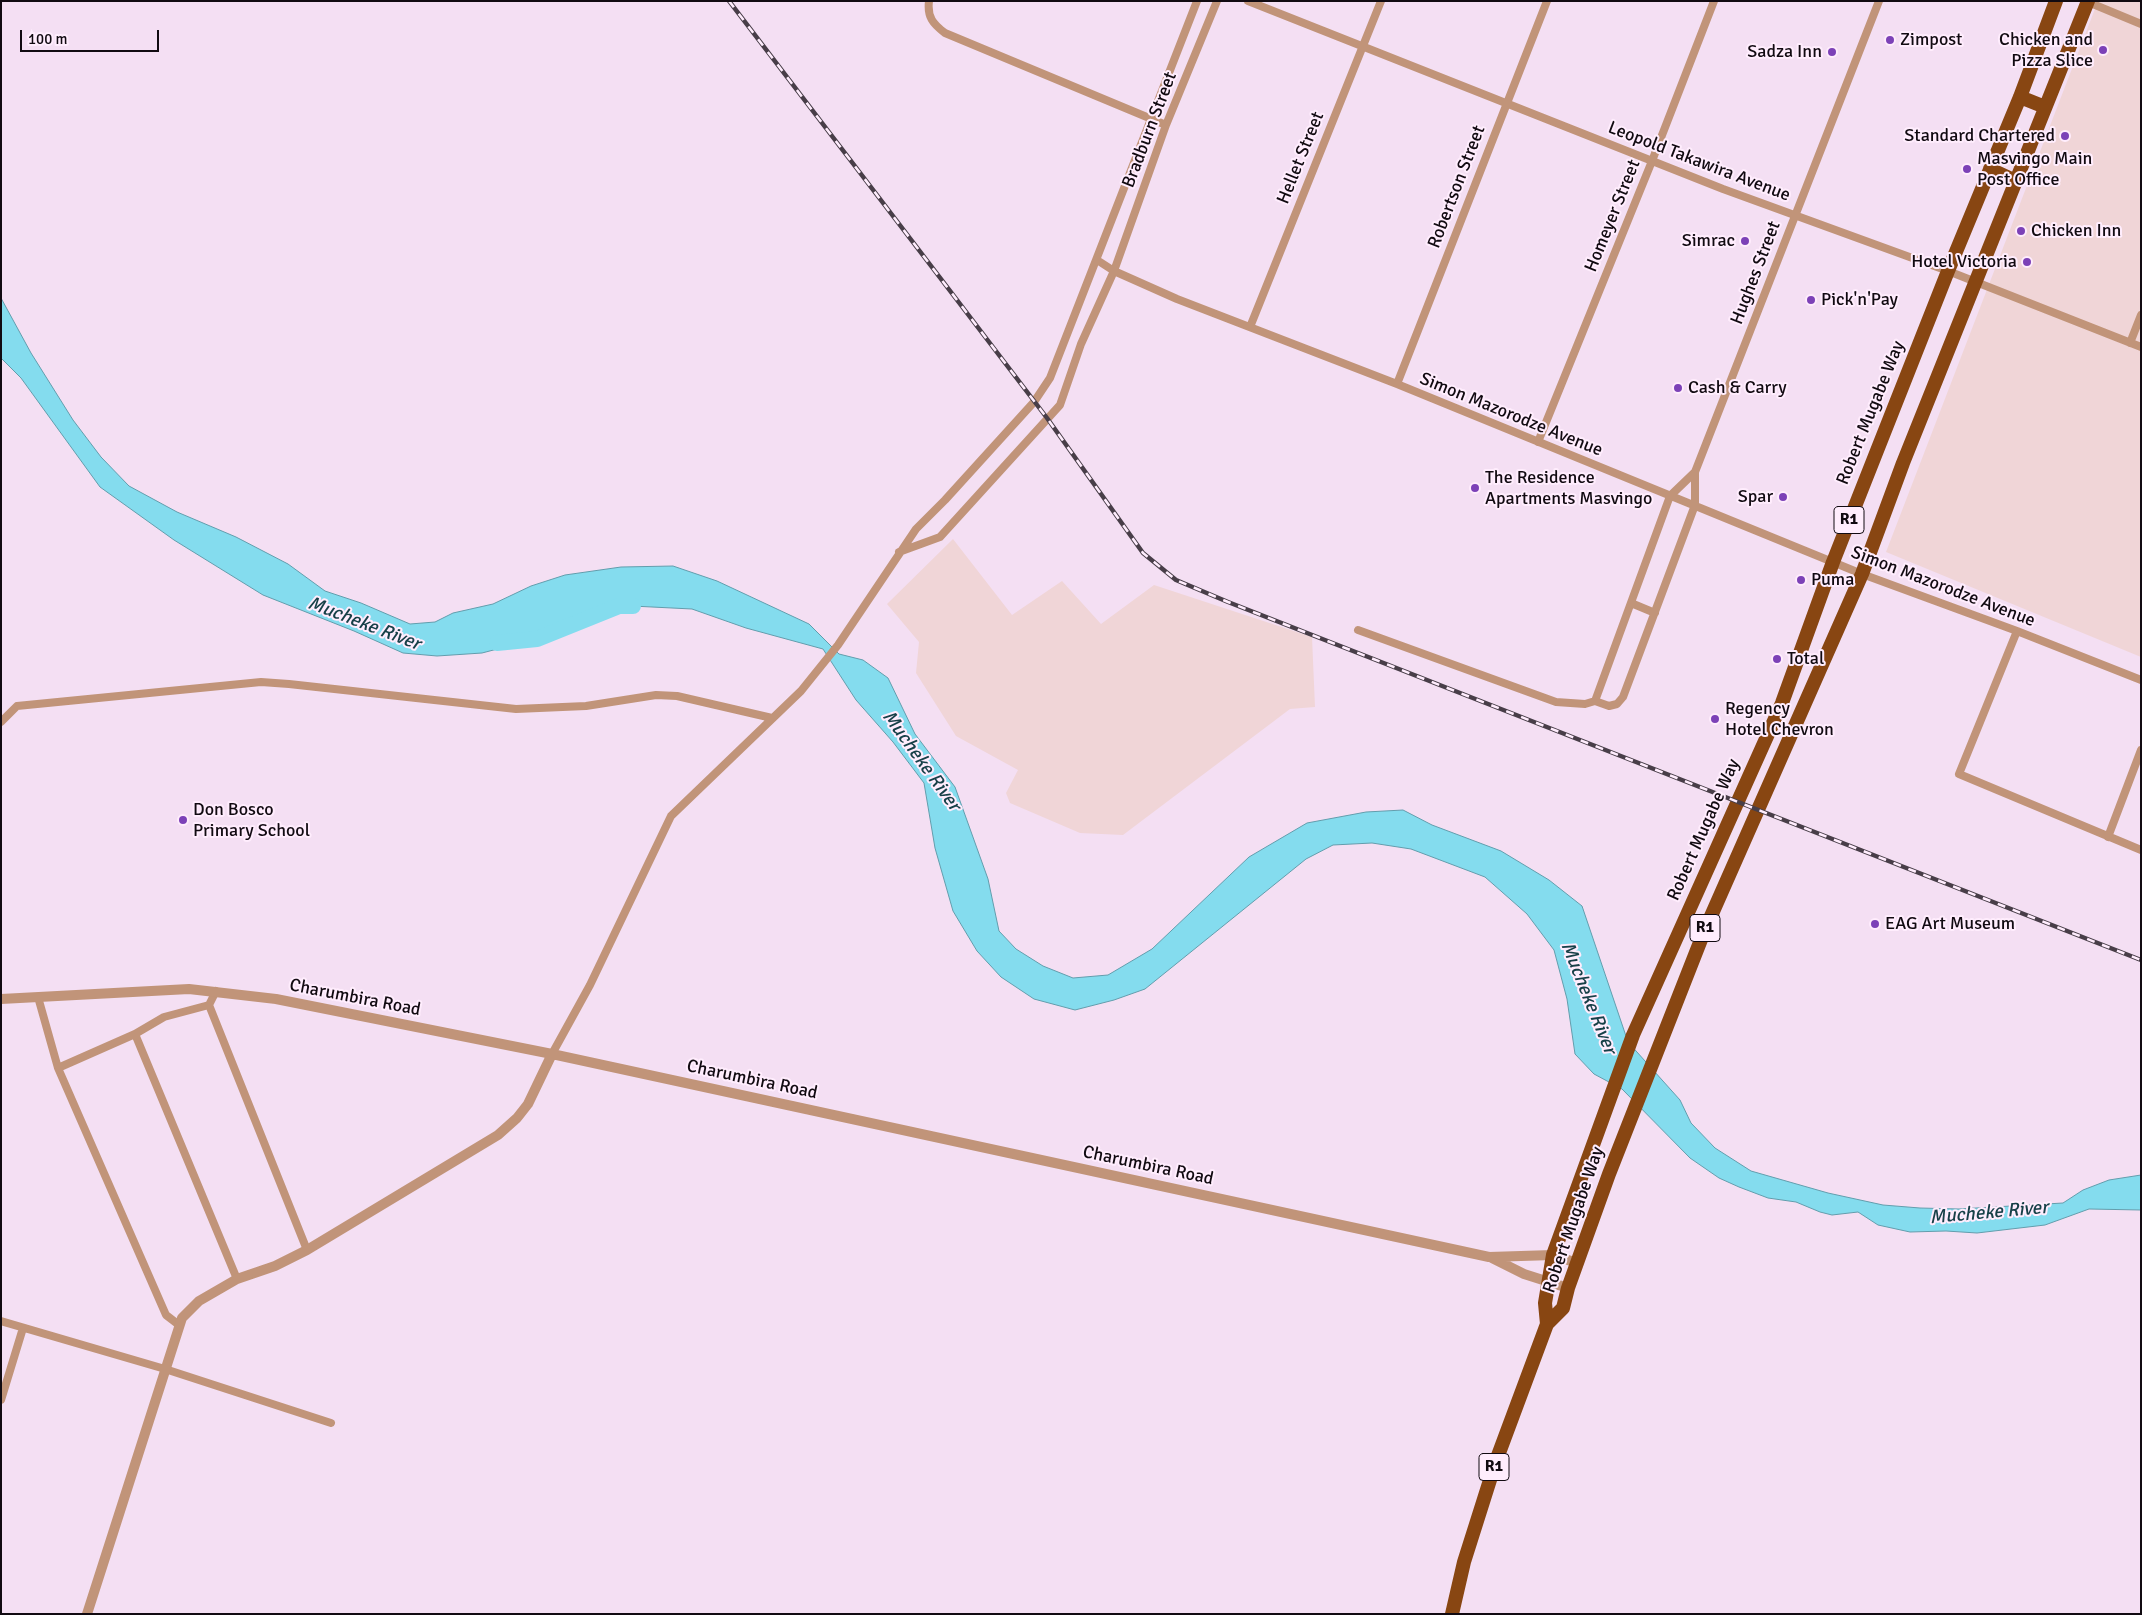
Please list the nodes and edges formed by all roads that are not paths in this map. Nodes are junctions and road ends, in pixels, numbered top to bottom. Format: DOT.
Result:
graph roads {
  1 [pos="930,1"];
  2 [pos="1197,1"];
  3 [pos="1217,1"];
  4 [pos="1248,1"];
  5 [pos="1381,1"];
  6 [pos="1547,1"];
  7 [pos="1714,1"];
  8 [pos="1879,1"];
  9 [pos="2056,1"];
  10 [pos="2087,2"];
  11 [pos="2141,24"];
  12 [pos="1362,48"];
  13 [pos="2020,96"];
  14 [pos="1506,103"];
  15 [pos="2045,107"];
  16 [pos="1152,119"];
  17 [pos="1166,125"];
  18 [pos="1652,161"];
  19 [pos="1990,170"];
  20 [pos="2016,181"];
  21 [pos="1794,216"];
  22 [pos="1097,260"];
  23 [pos="1114,271"];
  24 [pos="1948,271"];
  25 [pos="1976,283"];
  26 [pos="2141,315"];
  27 [pos="1250,327"];
  28 [pos="2130,343"];
  29 [pos="2141,347"];
  30 [pos="1397,384"];
  31 [pos="1538,442"];
  32 [pos="1695,472"];
  33 [pos="1670,496"];
  34 [pos="1695,505"];
  35 [pos="899,552"];
  36 [pos="1833,562"];
  37 [pos="1862,574"];
  38 [pos="1631,603"];
  39 [pos="1655,612"];
  40 [pos="1358,630"];
  41 [pos="2017,631"];
  42 [pos="2141,680"];
  43 [pos="1595,701"];
  44 [pos="772,718"];
  45 [pos="1,722"];
  46 [pos="2141,750"];
  47 [pos="2108,837"];
  48 [pos="2141,850"];
  49 [pos="216,991"];
  50 [pos="38,997"];
  51 [pos="1,999"];
  52 [pos="209,1004"];
  53 [pos="135,1034"];
  54 [pos="552,1054"];
  55 [pos="58,1068"];
  56 [pos="307,1250"];
  57 [pos="1553,1255"];
  58 [pos="1489,1256"];
  59 [pos="1577,1263"];
  60 [pos="237,1279"];
  61 [pos="1547,1283"];
  62 [pos="1568,1288"];
  63 [pos="1,1320"];
  64 [pos="1547,1324"];
  65 [pos="179,1325"];
  66 [pos="23,1328"];
  67 [pos="164,1369"];
  68 [pos="1,1400"];
  69 [pos="332,1423"];
  70 [pos="87,1614"];
  71 [pos="1452,1614"];
  1 -- 16 [label="street"];
  2 -- 16 [label="street, Bradburn Street"];
  3 -- 17 [label="street, Bradburn Street"];
  4 -- 12 [label="street, Leopold Takawira Avenue"];
  5 -- 12 [label="street, Hellet Street"];
  6 -- 14 [label="street, Robertson Street"];
  7 -- 18 [label="street, Homeyer Street"];
  8 -- 21 [label="street, Hughes Street"];
  9 -- 13 [label="highway, Robert Mugabe Way / R1"];
  10 -- 11 [label="street"];
  10 -- 15 [label="highway, Robert Mugabe Way / R1"];
  12 -- 14 [label="street, Leopold Takawira Avenue"];
  12 -- 27 [label="street, Hellet Street"];
  13 -- 15 [label="highway"];
  13 -- 19 [label="highway, Robert Mugabe Way / R1"];
  14 -- 18 [label="street, Leopold Takawira Avenue"];
  14 -- 30 [label="street, Robertson Street"];
  15 -- 20 [label="highway, Robert Mugabe Way / R1"];
  16 -- 17 [label="street"];
  16 -- 22 [label="street, Bradburn Street"];
  17 -- 23 [label="street, Bradburn Street"];
  18 -- 21 [label="street, Leopold Takawira Avenue"];
  18 -- 31 [label="street, Homeyer Street"];
  19 -- 20 [label="highway"];
  19 -- 24 [label="highway, Robert Mugabe Way / R1"];
  20 -- 25 [label="highway, Robert Mugabe Way / R1"];
  21 -- 24 [label="street, Leopold Takawira Avenue"];
  21 -- 32 [label="street, Hughes Street"];
  22 -- 23 [label="street, Simon Mazorodze Avenue"];
  22 -- 35 [label="street, Bradburn Street"];
  23 -- 27 [label="street, Simon Mazorodze Avenue"];
  23 -- 35 [label="street, Bradburn Street"];
  24 -- 25 [label="street, Leopold Takawira Avenue"];
  24 -- 36 [label="highway, Robert Mugabe Way / R1"];
  25 -- 28 [label="street, Leopold Takawira Avenue"];
  25 -- 37 [label="highway, Robert Mugabe Way / R1"];
  26 -- 28 [label="street"];
  27 -- 30 [label="street, Simon Mazorodze Avenue"];
  28 -- 29 [label="street, Leopold Takawira Avenue"];
  30 -- 31 [label="street, Simon Mazorodze Avenue"];
  31 -- 33 [label="street, Simon Mazorodze Avenue"];
  32 -- 33 [label="street"];
  32 -- 34 [label="street"];
  33 -- 34 [label="street, Simon Mazorodze Avenue"];
  33 -- 38 [label="street"];
  34 -- 36 [label="street, Simon Mazorodze Avenue"];
  34 -- 39 [label="street"];
  35 -- 44 [label="street, Bradburn Street"];
  36 -- 37 [label="street, Simon Mazorodze Avenue"];
  36 -- 57 [label="highway, Robert Mugabe Way / R1"];
  37 -- 41 [label="street, Simon Mazorodze Avenue"];
  37 -- 59 [label="highway, Robert Mugabe Way / R1"];
  38 -- 39 [label="street"];
  38 -- 43 [label="street"];
  39 -- 43 [label="street"];
  40 -- 43 [label="street"];
  41 -- 42 [label="street, Simon Mazorodze Avenue"];
  41 -- 47 [label="street"];
  44 -- 45 [label="street"];
  44 -- 54 [label="street, Bradburn Street"];
  46 -- 47 [label="street"];
  47 -- 48 [label="street"];
  49 -- 50 [label="street, Charumbira Road"];
  49 -- 52 [label="street"];
  49 -- 54 [label="street, Charumbira Road"];
  50 -- 51 [label="street, Charumbira Road"];
  50 -- 55 [label="street"];
  52 -- 53 [label="street"];
  52 -- 56 [label="street"];
  53 -- 55 [label="street"];
  53 -- 60 [label="street"];
  54 -- 56 [label="street"];
  54 -- 58 [label="street, Charumbira Road"];
  55 -- 65 [label="street"];
  56 -- 60 [label="street"];
  57 -- 58 [label="street, Charumbira Road"];
  57 -- 59 [label="street, Charumbira Road"];
  57 -- 61 [label="highway, Robert Mugabe Way / R1"];
  58 -- 61 [label="street, Charumbira Road"];
  59 -- 62 [label="highway, Robert Mugabe Way / R1"];
  60 -- 65 [label="street"];
  61 -- 62 [label="street, Charumbira Road"];
  61 -- 64 [label="highway, Robert Mugabe Way / R1"];
  62 -- 64 [label="highway, Robert Mugabe Way / R1"];
  63 -- 66 [label="street"];
  64 -- 71 [label="highway, R1"];
  65 -- 67 [label="street"];
  66 -- 67 [label="street"];
  66 -- 68 [label="street"];
  67 -- 69 [label="street"];
  67 -- 70 [label="street"];
}
